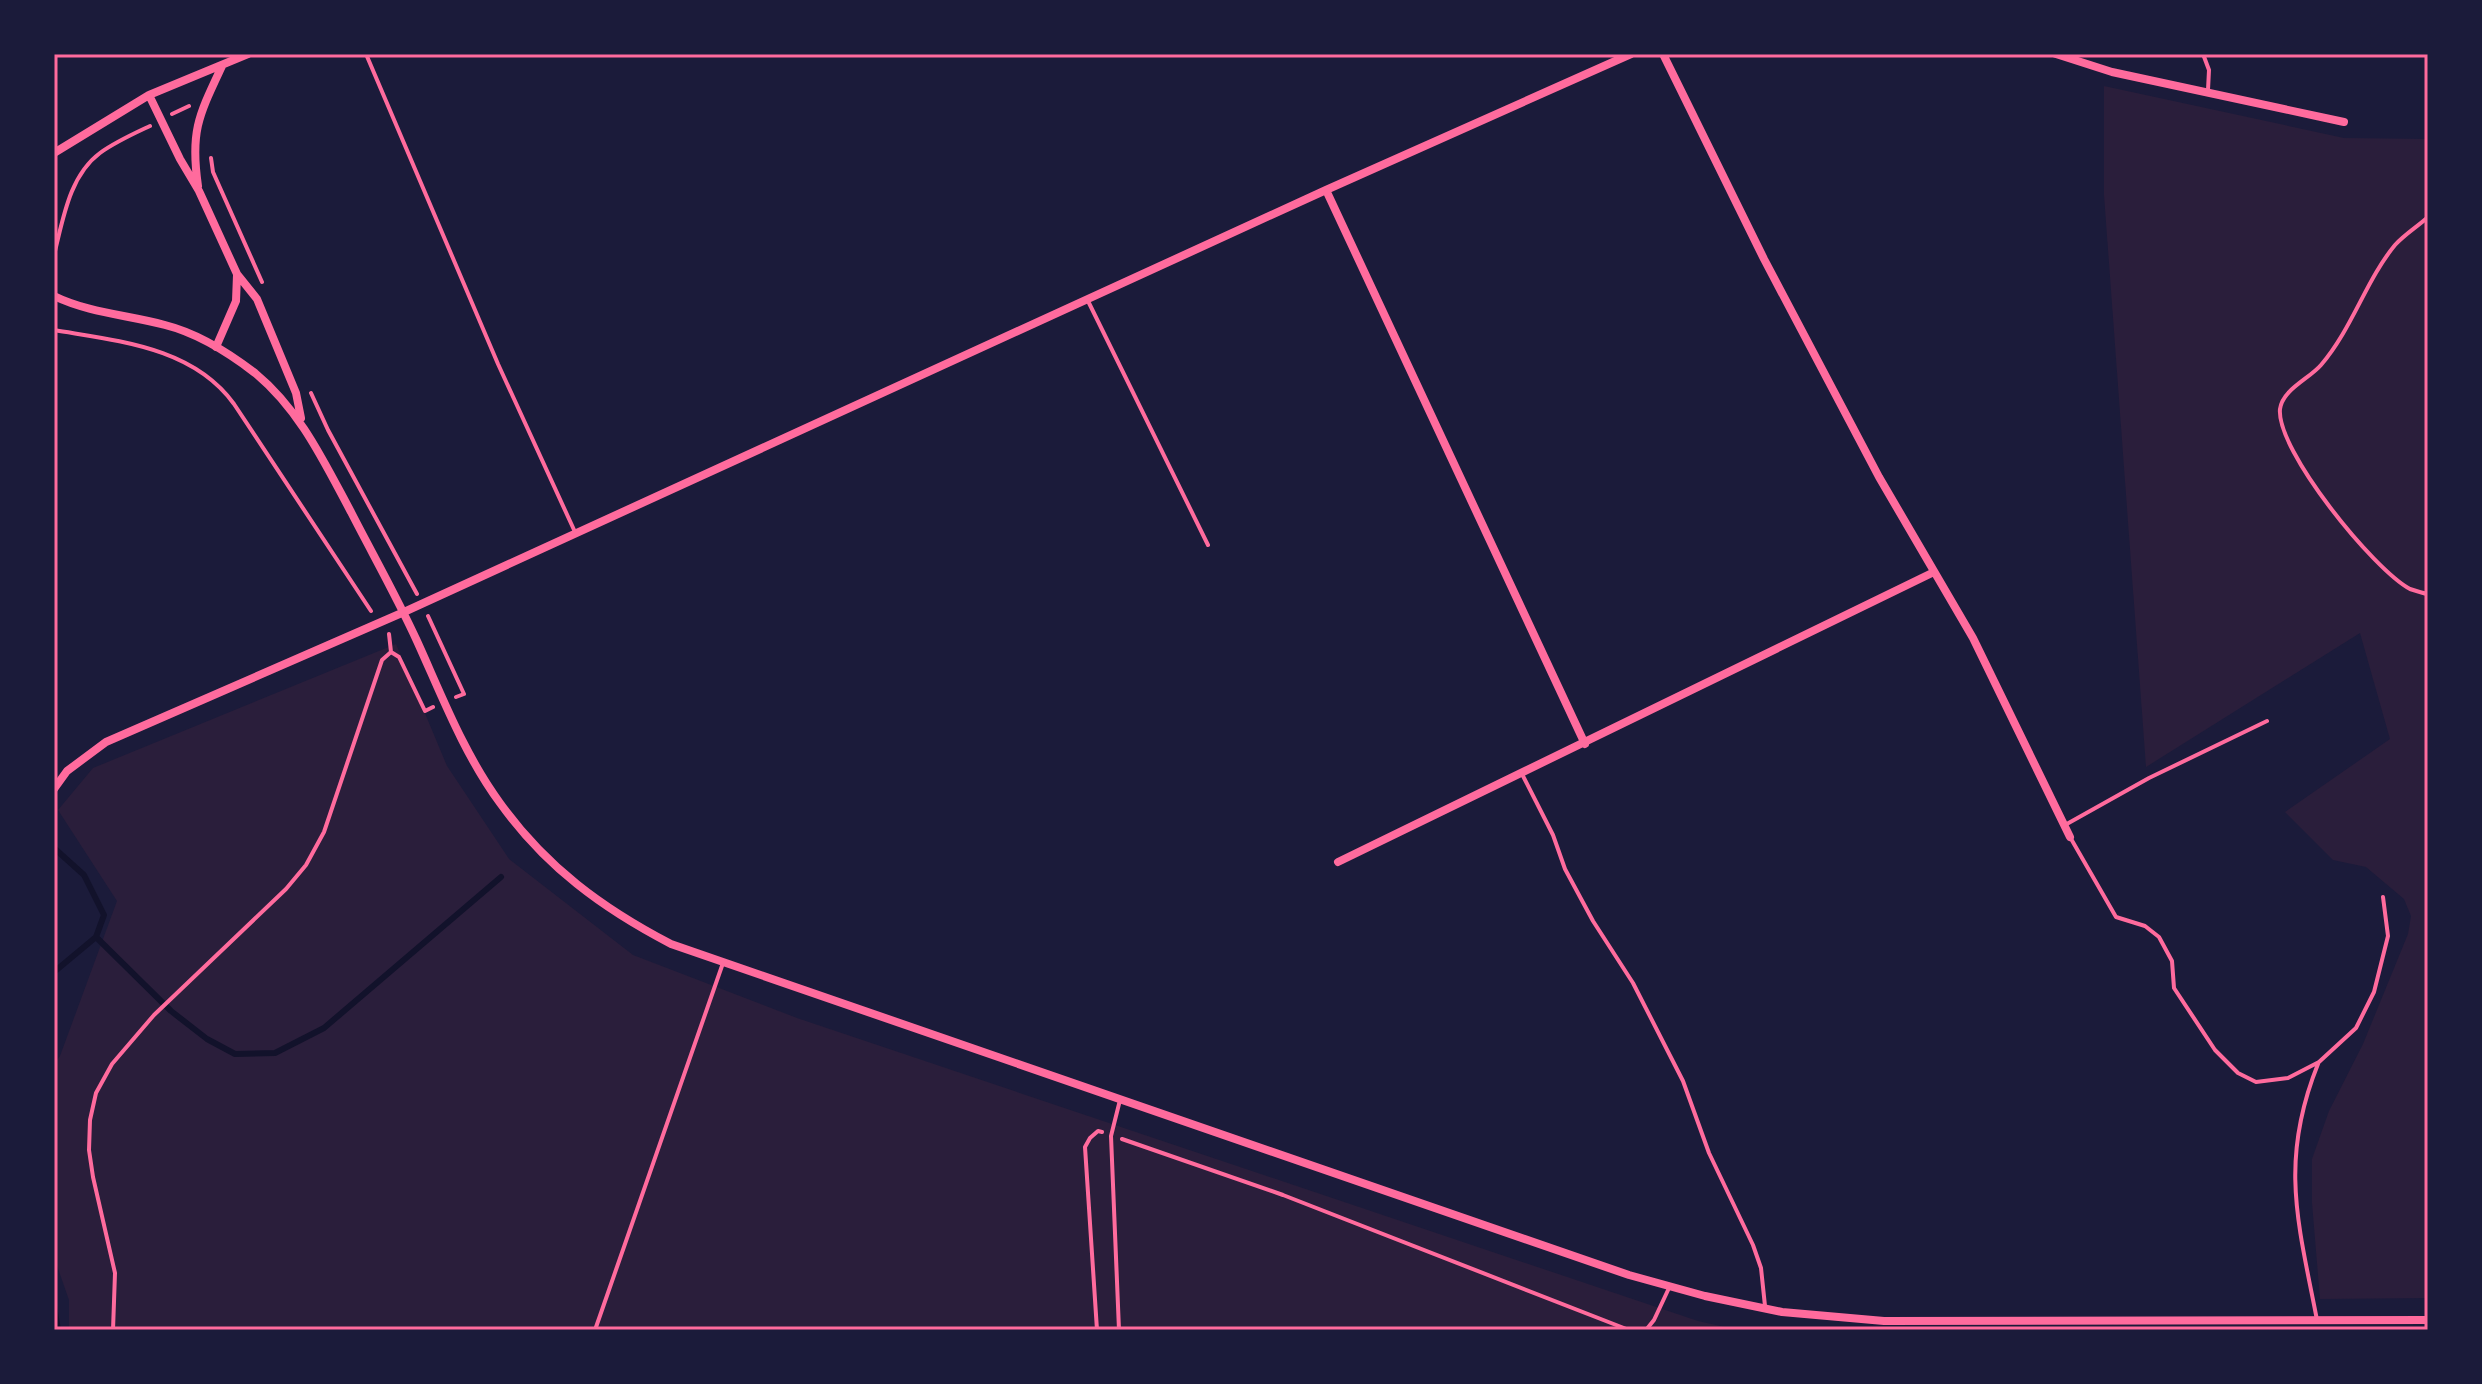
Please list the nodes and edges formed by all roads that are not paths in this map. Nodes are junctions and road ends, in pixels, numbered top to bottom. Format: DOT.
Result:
graph roads {
  1 [pos="248,54"];
  2 [pos="366,54"];
  3 [pos="1631,54"];
  4 [pos="1663,54"];
  5 [pos="2056,54"];
  6 [pos="2203,54"];
  7 [pos="222,66"];
  8 [pos="2208,93"];
  9 [pos="149,95"];
  10 [pos="2344,122"];
  11 [pos="54,153"];
  12 [pos="1326,190"];
  13 [pos="199,191"];
  14 [pos="237,274"];
  15 [pos="54,296"];
  16 [pos="1087,299"];
  17 [pos="216,347"];
  18 [pos="302,423"];
  19 [pos="576,533"];
  20 [pos="1208,545"];
  21 [pos="1934,572"];
  22 [pos="404,612"];
  23 [pos="2267,721"];
  24 [pos="1585,744"];
  25 [pos="1522,774"];
  26 [pos="54,788"];
  27 [pos="2065,825"];
  28 [pos="2070,837"];
  29 [pos="1338,862"];
  30 [pos="2383,897"];
  31 [pos="723,963"];
  32 [pos="2319,1062"];
  33 [pos="1120,1100"];
  34 [pos="1669,1286"];
  35 [pos="1765,1309"];
  36 [pos="2317,1320"];
  37 [pos="2428,1320"];
  38 [pos="595,1330"];
  39 [pos="1119,1330"];
  40 [pos="1646,1330"];
  1 -- 7 [label="street"];
  2 -- 19 [label="lane"];
  3 -- 12 [label="street"];
  4 -- 21 [label="street"];
  5 -- 8 [label="street"];
  6 -- 8 [label="lane"];
  7 -- 9 [label="street"];
  7 -- 13 [label="street"];
  8 -- 10 [label="street"];
  9 -- 11 [label="street"];
  9 -- 13 [label="street"];
  12 -- 16 [label="street"];
  12 -- 24 [label="street"];
  13 -- 14 [label="street"];
  14 -- 17 [label="street"];
  14 -- 18 [label="street"];
  15 -- 17 [label="street"];
  16 -- 19 [label="street"];
  16 -- 20 [label="lane"];
  17 -- 18 [label="street"];
  18 -- 22 [label="street"];
  19 -- 22 [label="street"];
  21 -- 24 [label="street"];
  21 -- 27 [label="street"];
  22 -- 26 [label="street"];
  22 -- 31 [label="street"];
  23 -- 27 [label="lane"];
  24 -- 25 [label="street"];
  25 -- 29 [label="street"];
  25 -- 35 [label="lane"];
  27 -- 28 [label="street"];
  28 -- 32 [label="lane"];
  30 -- 32 [label="lane"];
  31 -- 33 [label="street"];
  31 -- 38 [label="lane"];
  32 -- 36 [label="lane"];
  33 -- 34 [label="street"];
  33 -- 39 [label="lane"];
  34 -- 35 [label="street"];
  34 -- 40 [label="lane"];
  35 -- 36 [label="street"];
  36 -- 37 [label="street"];
}
